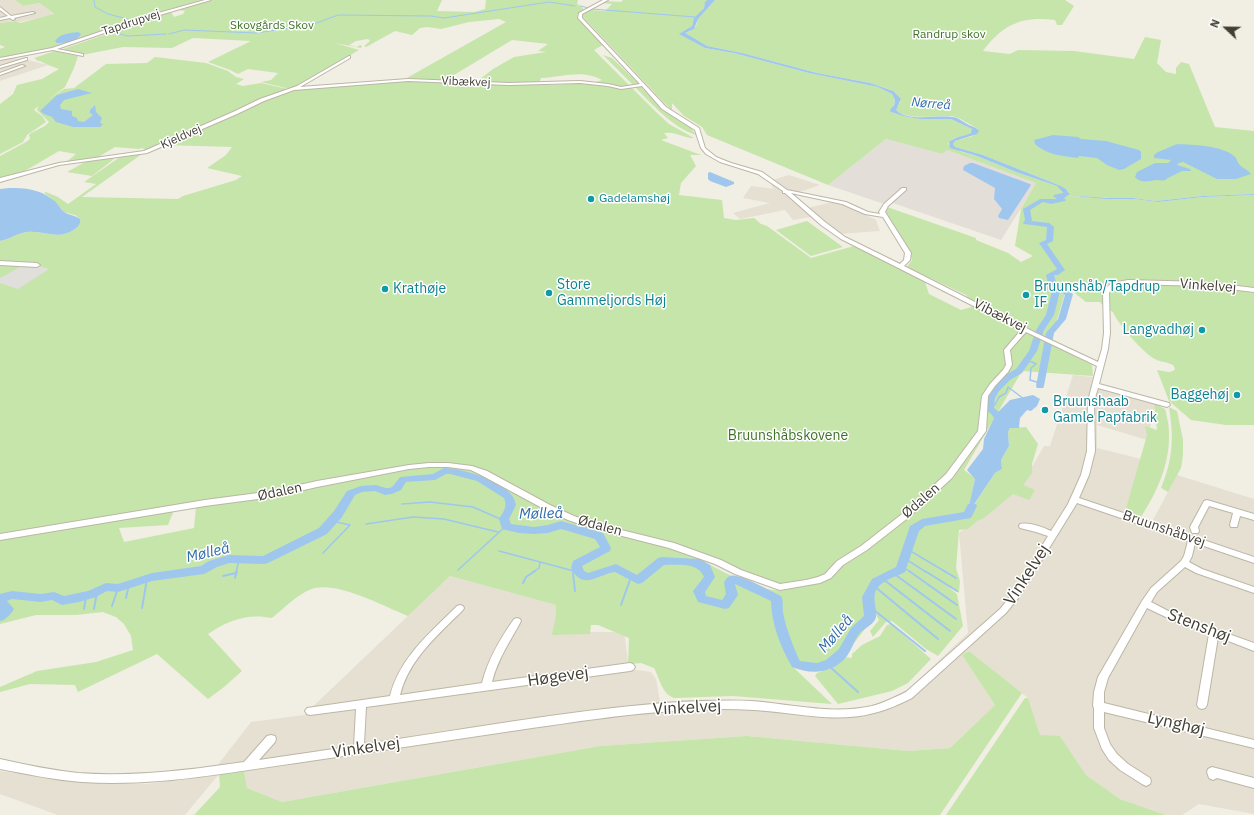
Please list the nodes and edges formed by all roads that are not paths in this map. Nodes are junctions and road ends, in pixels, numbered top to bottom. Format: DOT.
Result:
graph roads {
  1 [pos="209,0"];
  2 [pos="606,0"];
  3 [pos="26,8"];
  4 [pos="1,9"];
  5 [pos="8,14"];
  6 [pos="0,16"];
  7 [pos="13,19"];
  8 [pos="0,20"];
  9 [pos="53,49"];
  10 [pos="43,53"];
  11 [pos="82,55"];
  12 [pos="14,57"];
  13 [pos="349,57"];
  14 [pos="0,59"];
  15 [pos="21,61"];
  16 [pos="23,66"];
  17 [pos="0,67"];
  18 [pos="0,74"];
  19 [pos="642,85"];
  20 [pos="290,90"];
  21 [pos="0,180"];
  22 [pos="904,189"];
  23 [pos="784,192"];
  24 [pos="884,216"];
  25 [pos="0,263"];
  26 [pos="37,265"];
  27 [pos="900,267"];
  28 [pos="1254,290"];
  29 [pos="1025,330"];
  30 [pos="1100,365"];
  31 [pos="1095,385"];
  32 [pos="1167,405"];
  33 [pos="1074,499"];
  34 [pos="1237,512"];
  35 [pos="1254,517"];
  36 [pos="1234,525"];
  37 [pos="1023,526"];
  38 [pos="1053,535"];
  39 [pos="1193,535"];
  40 [pos="0,537"];
  41 [pos="1254,560"];
  42 [pos="1184,563"];
  43 [pos="1254,590"];
  44 [pos="1145,603"];
  45 [pos="460,608"];
  46 [pos="517,621"];
  47 [pos="1214,632"];
  48 [pos="1254,647"];
  49 [pos="630,667"];
  50 [pos="486,686"];
  51 [pos="394,700"];
  52 [pos="362,704"];
  53 [pos="1202,705"];
  54 [pos="1098,706"];
  55 [pos="310,711"];
  56 [pos="271,739"];
  57 [pos="1254,744"];
  58 [pos="359,750"];
  59 [pos="0,764"];
  60 [pos="247,766"];
  61 [pos="1213,775"];
  62 [pos="1146,781"];
  63 [pos="1254,783"];
  1 -- 9 [label="street, Tapdrupvej"];
  2 -- 19 [label="street, Vibækvej"];
  3 -- 7 [label="street"];
  4 -- 5 [label="street"];
  5 -- 6 [label="street"];
  5 -- 7 [label="street"];
  7 -- 8 [label="street"];
  9 -- 11 [label="street, Tapdrupvej"];
  9 -- 12 [label="street, Tapdrupvej"];
  10 -- 15 [label="street"];
  12 -- 14 [label="street, Tapdrupvej"];
  12 -- 15 [label="street"];
  13 -- 20 [label="street, Kjeldvej"];
  15 -- 17 [label="street"];
  16 -- 18 [label="street"];
  19 -- 20 [label="street, Vibækvej"];
  19 -- 23 [label="street, Vibækvej"];
  20 -- 21 [label="street, Kjeldvej"];
  22 -- 24 [label="street"];
  23 -- 24 [label="street, Vibækvej"];
  23 -- 27 [label="street, Vibækvej"];
  24 -- 27 [label="street"];
  25 -- 26 [label="street"];
  27 -- 29 [label="street, Vibækvej"];
  28 -- 30 [label="street, Vinkelvej"];
  29 -- 30 [label="street, Vibækvej"];
  29 -- 40 [label="street, Ødalen"];
  30 -- 31 [label="street, Vinkelvej"];
  31 -- 32 [label="street"];
  31 -- 33 [label="street, Vinkelvej"];
  33 -- 38 [label="street, Vinkelvej"];
  33 -- 39 [label="street, Bruunshåbvej"];
  34 -- 35 [label="street"];
  34 -- 36 [label="street"];
  34 -- 39 [label="street"];
  37 -- 38 [label="street, Vinkelvej"];
  38 -- 58 [label="street, Vinkelvej"];
  39 -- 41 [label="street, Bruunshåbvej"];
  39 -- 42 [label="street"];
  42 -- 43 [label="street"];
  42 -- 44 [label="street"];
  44 -- 47 [label="street, Stenshøj"];
  44 -- 54 [label="street"];
  45 -- 51 [label="street"];
  46 -- 50 [label="street"];
  47 -- 48 [label="street, Stenshøj"];
  47 -- 53 [label="street"];
  49 -- 50 [label="street, Høgevej"];
  50 -- 51 [label="street, Høgevej"];
  51 -- 52 [label="street, Høgevej"];
  52 -- 55 [label="street, Høgevej"];
  52 -- 58 [label="street"];
  54 -- 57 [label="street, Lynghøj"];
  54 -- 62 [label="street"];
  56 -- 60 [label="street"];
  58 -- 60 [label="street, Vinkelvej"];
  59 -- 60 [label="street, Vinkelvej"];
  61 -- 63 [label="street"];
}
